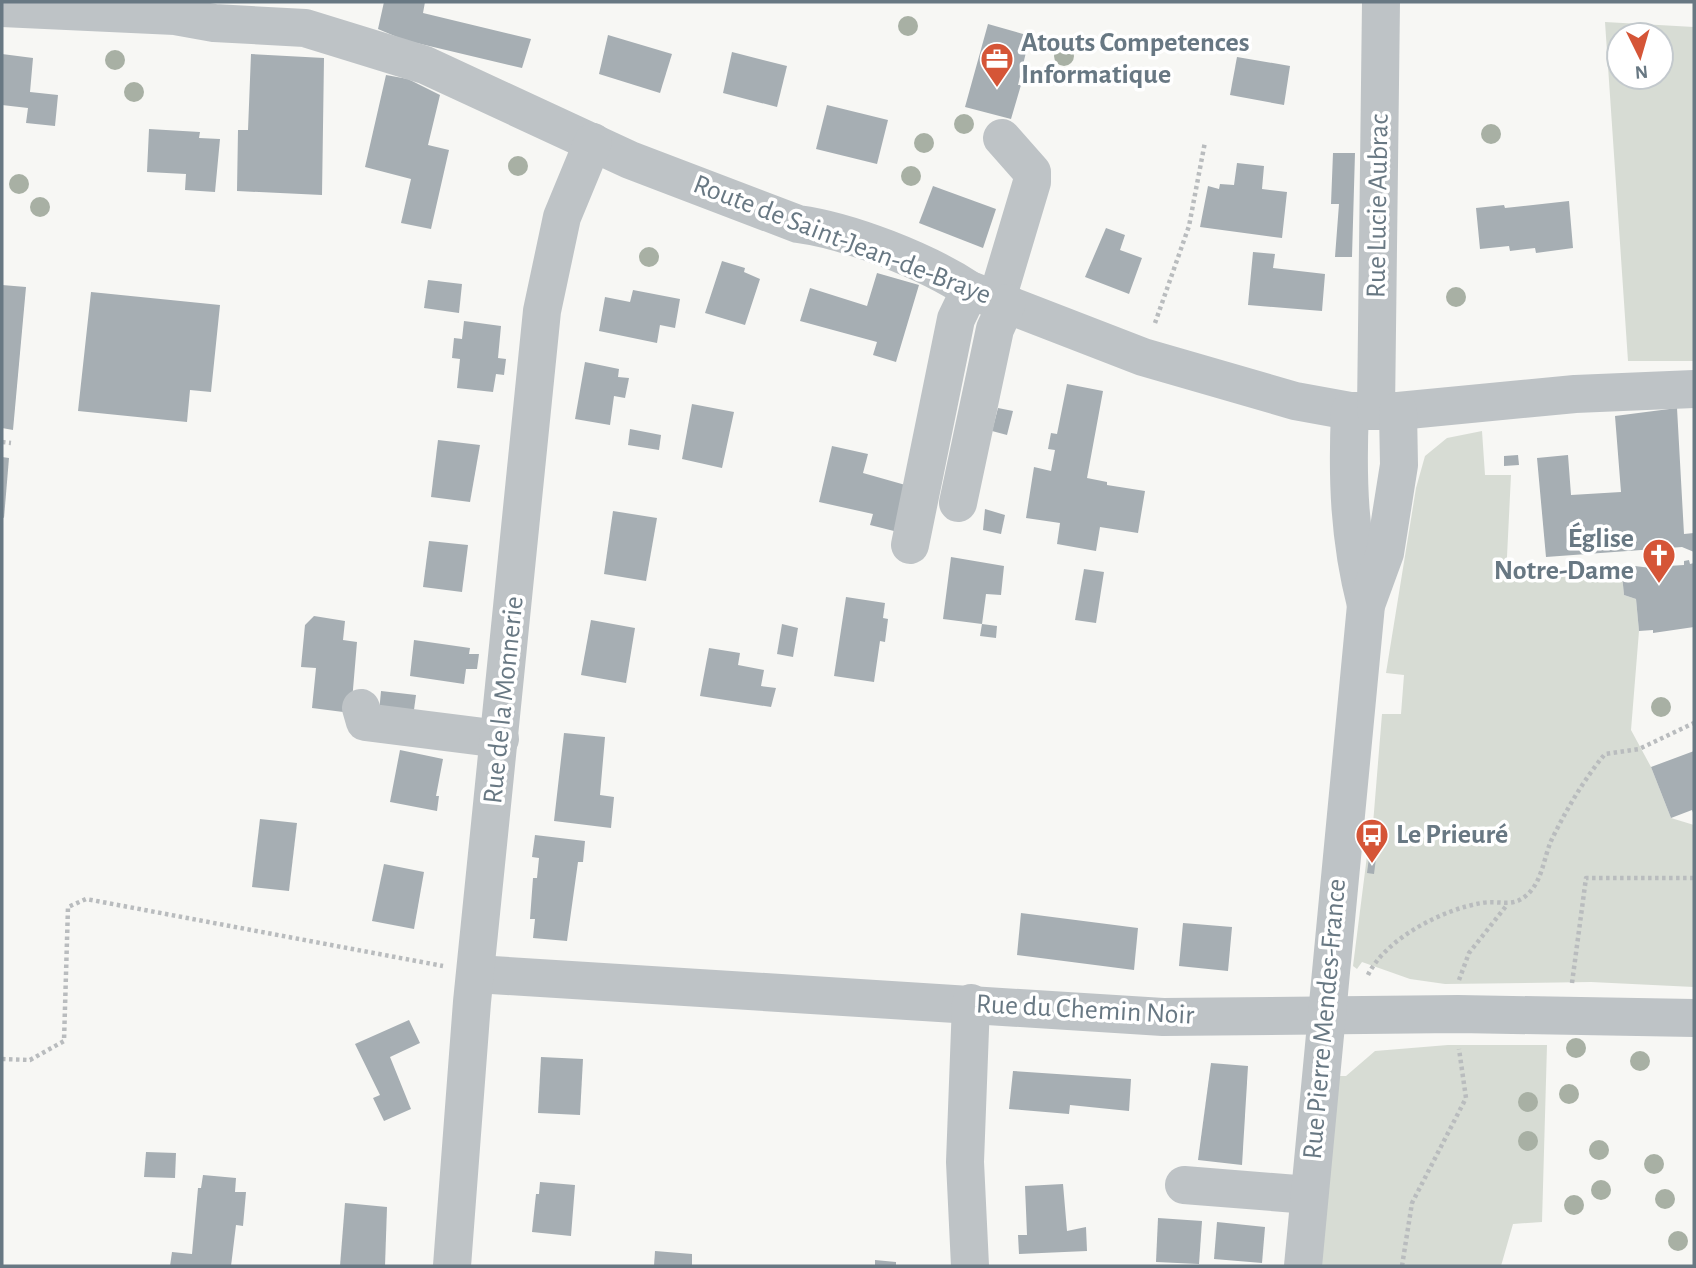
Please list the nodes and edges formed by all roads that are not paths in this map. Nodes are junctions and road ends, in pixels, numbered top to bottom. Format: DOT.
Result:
graph roads {
  1 [pos="1381,2"];
  2 [pos="54,5"];
  3 [pos="2,8"];
  4 [pos="1002,138"];
  5 [pos="593,142"];
  6 [pos="991,297"];
  7 [pos="1694,389"];
  8 [pos="1375,411"];
  9 [pos="958,503"];
  10 [pos="910,545"];
  11 [pos="1366,605"];
  12 [pos="360,708"];
  13 [pos="500,739"];
  14 [pos="476,974"];
  15 [pos="971,1003"];
  16 [pos="1325,1017"];
  17 [pos="1694,1018"];
  18 [pos="1184,1185"];
  19 [pos="1309,1195"];
  20 [pos="452,1266"];
  21 [pos="970,1266"];
  22 [pos="1303,1266"];
  1 -- 8 [label="street, Rue Lucie Aubrac"];
  2 -- 3 [label="street, Route de Saint-Jean-de-Braye"];
  2 -- 5 [label="street, Route de Saint-Jean-de-Braye"];
  4 -- 6 [label="street"];
  5 -- 6 [label="street, Route de Saint-Jean-de-Braye"];
  5 -- 13 [label="street, Rue de la Monnerie"];
  6 -- 8 [label="street, Route de Saint-Jean-de-Braye"];
  6 -- 9 [label="street"];
  6 -- 10 [label="street"];
  7 -- 8 [label="street, Route de Saint-Jean-de-Braye"];
  8 -- 11 [label="street, Rue Pierre Mendes-France"];
  8 -- 11 [label="street, Rue Pierre Mendes-France"];
  11 -- 16 [label="street, Rue Pierre Mendes-France"];
  12 -- 13 [label="street"];
  13 -- 14 [label="street, Rue de la Monnerie"];
  14 -- 15 [label="street, Rue du Chemin Noir"];
  14 -- 20 [label="street, Rue de la Monnerie"];
  15 -- 16 [label="street, Rue du Chemin Noir"];
  15 -- 21 [label="street"];
  16 -- 17 [label="street, Rue du Chemin Noir"];
  16 -- 19 [label="street, Rue Pierre Mendes-France"];
  18 -- 19 [label="street"];
  19 -- 22 [label="street, Rue Pierre Mendes-France"];
}
